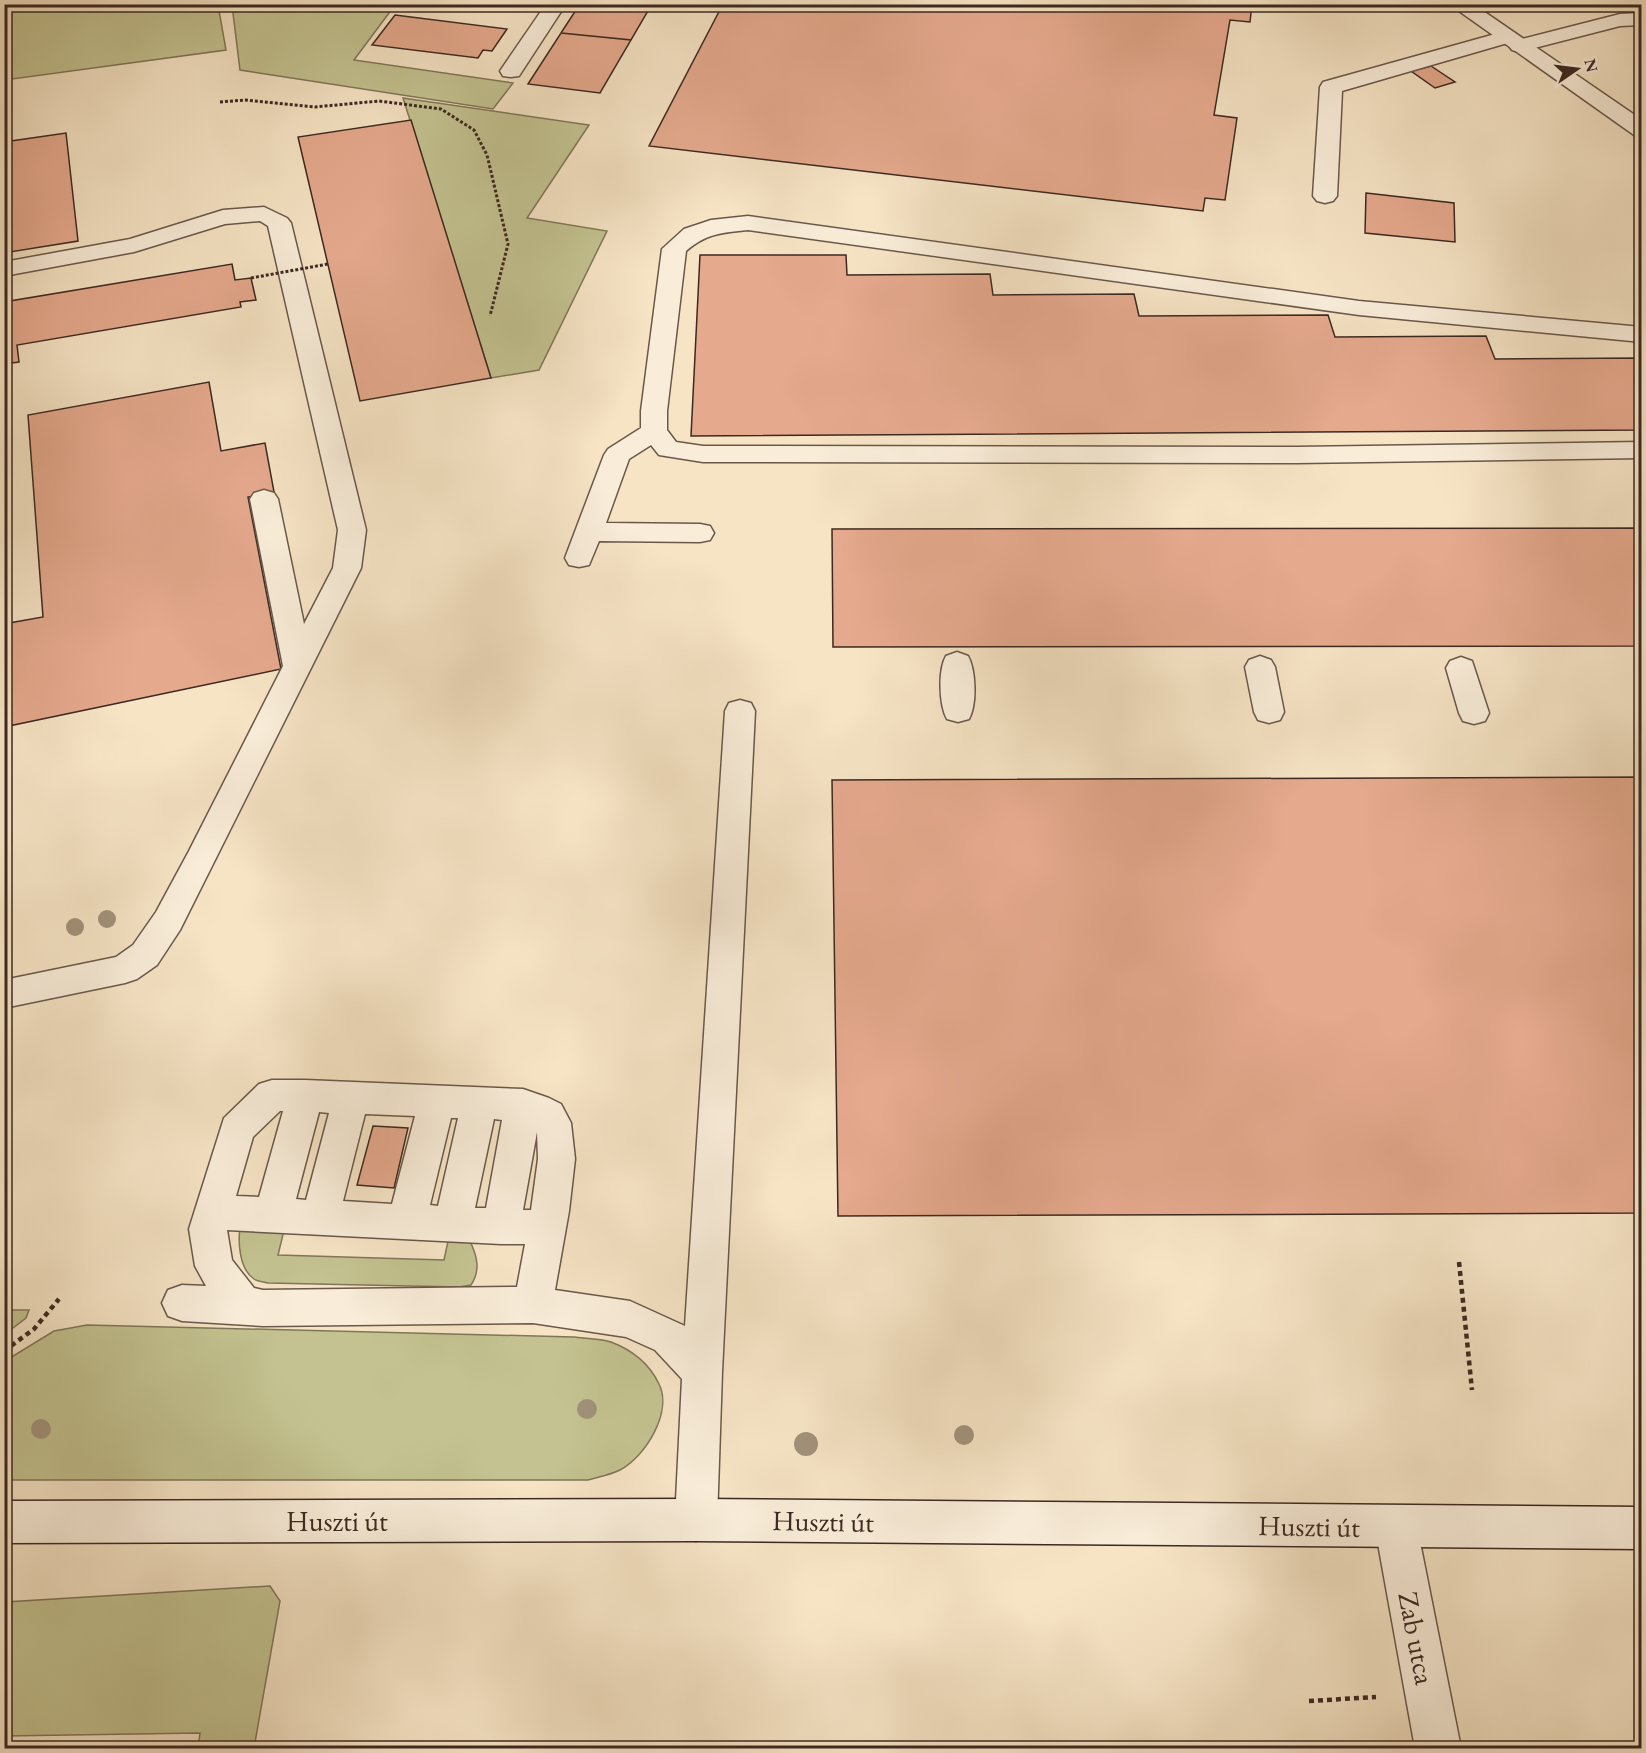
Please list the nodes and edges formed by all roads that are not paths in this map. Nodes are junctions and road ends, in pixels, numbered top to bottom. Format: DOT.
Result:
graph roads {
  1 [pos="556,4"];
  2 [pos="1459,4"];
  3 [pos="1594,8"];
  4 [pos="1641,19"];
  5 [pos="1620,20"];
  6 [pos="1513,42"];
  7 [pos="511,71"];
  8 [pos="1641,130"];
  9 [pos="1325,196"];
  10 [pos="4,269"];
  11 [pos="1641,335"];
  12 [pos="654,431"];
  13 [pos="1641,450"];
  14 [pos="264,499"];
  15 [pos="590,532"];
  16 [pos="700,533"];
  17 [pos="579,558"];
  18 [pos="957,663"];
  19 [pos="298,666"];
  20 [pos="1260,667"];
  21 [pos="1461,668"];
  22 [pos="740,711"];
  23 [pos="958,711"];
  24 [pos="1269,712"];
  25 [pos="1474,713"];
  26 [pos="4,994"];
  27 [pos="305,1095"];
  28 [pos="351,1097"];
  29 [pos="437,1102"];
  30 [pos="479,1103"];
  31 [pos="523,1105"];
  32 [pos="212,1212"];
  33 [pos="273,1215"];
  34 [pos="320,1217"];
  35 [pos="407,1221"];
  36 [pos="453,1224"];
  37 [pos="501,1227"];
  38 [pos="546,1228"];
  39 [pos="182,1303"];
  40 [pos="243,1305"];
  41 [pos="533,1305"];
  42 [pos="702,1372"];
  43 [pos="696,1520"];
  44 [pos="4,1522"];
  45 [pos="1396,1527"];
  46 [pos="1641,1528"];
  47 [pos="1438,1749"];
  1 -- 7 [label="street"];
  2 -- 6 [label="street"];
  3 -- 5 [label="street"];
  4 -- 5 [label="street"];
  5 -- 6 [label="street"];
  6 -- 8 [label="street"];
  6 -- 9 [label="street"];
  10 -- 19 [label="street"];
  11 -- 12 [label="street"];
  12 -- 13 [label="street"];
  12 -- 15 [label="street"];
  14 -- 19 [label="street"];
  15 -- 16 [label="street"];
  15 -- 17 [label="street"];
  18 -- 23 [label="street"];
  19 -- 26 [label="street"];
  20 -- 24 [label="street"];
  21 -- 25 [label="street"];
  22 -- 42 [label="street"];
  27 -- 28 [label="street"];
  27 -- 32 [label="street"];
  27 -- 33 [label="street"];
  28 -- 29 [label="street"];
  28 -- 34 [label="street"];
  29 -- 30 [label="street"];
  29 -- 35 [label="street"];
  30 -- 31 [label="street"];
  30 -- 36 [label="street"];
  31 -- 37 [label="street"];
  31 -- 38 [label="street"];
  32 -- 33 [label="street"];
  32 -- 40 [label="street"];
  33 -- 34 [label="street"];
  34 -- 35 [label="street"];
  35 -- 36 [label="street"];
  36 -- 37 [label="street"];
  37 -- 38 [label="street"];
  38 -- 41 [label="street"];
  39 -- 40 [label="street"];
  40 -- 41 [label="street"];
  41 -- 42 [label="street"];
  42 -- 43 [label="street"];
  43 -- 44 [label="street, Huszti út"];
  43 -- 45 [label="street, Huszti út"];
  45 -- 46 [label="street, Huszti út"];
  45 -- 47 [label="street, Zab utca"];
}
